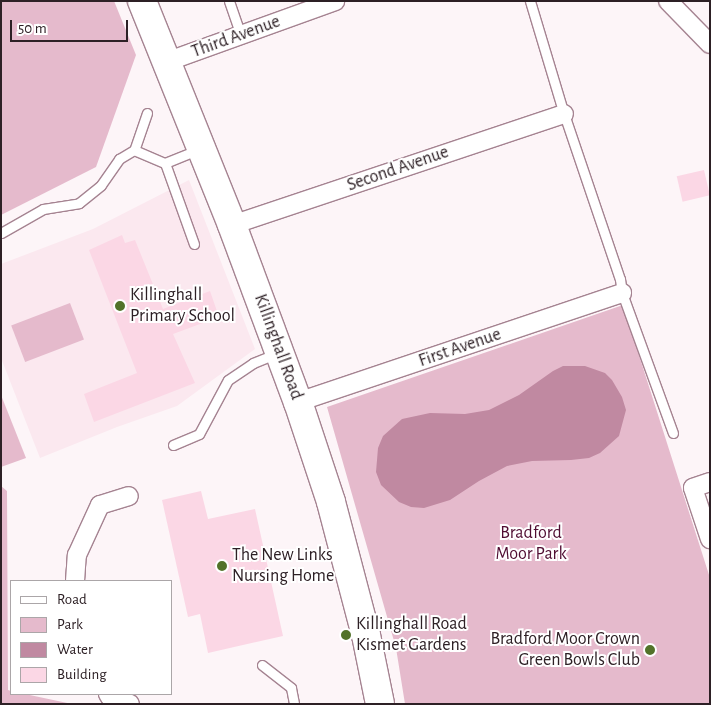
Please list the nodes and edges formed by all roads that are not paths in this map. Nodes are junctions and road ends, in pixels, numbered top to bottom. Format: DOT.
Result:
graph roads {
  1 [pos="142,1"];
  2 [pos="229,1"];
  3 [pos="334,1"];
  4 [pos="530,1"];
  5 [pos="668,1"];
  6 [pos="241,35"];
  7 [pos="710,44"];
  8 [pos="166,62"];
  9 [pos="147,113"];
  10 [pos="564,114"];
  11 [pos="201,148"];
  12 [pos="134,150"];
  13 [pos="165,163"];
  14 [pos="232,225"];
  15 [pos="1,233"];
  16 [pos="194,244"];
  17 [pos="622,293"];
  18 [pos="281,352"];
  19 [pos="298,402"];
  20 [pos="673,433"];
  21 [pos="173,445"];
  22 [pos="710,482"];
  23 [pos="129,496"];
  24 [pos="710,539"];
  25 [pos="74,580"];
  26 [pos="262,665"];
  27 [pos="110,695"];
  28 [pos="130,704"];
  29 [pos="294,704"];
  30 [pos="380,704"];
  1 -- 8 [label="highway, Killinghall Road"];
  2 -- 6 [label="lane"];
  3 -- 6 [label="street, Third Avenue"];
  4 -- 10 [label="lane"];
  5 -- 7 [label="street"];
  6 -- 8 [label="street, Third Avenue"];
  8 -- 11 [label="highway, Killinghall Road"];
  9 -- 12 [label="lane"];
  10 -- 14 [label="street, Second Avenue"];
  10 -- 17 [label="lane"];
  11 -- 13 [label="lane"];
  11 -- 14 [label="highway, Killinghall Road"];
  12 -- 13 [label="lane"];
  12 -- 15 [label="lane"];
  13 -- 16 [label="lane"];
  14 -- 18 [label="highway, Killinghall Road"];
  17 -- 19 [label="street, First Avenue"];
  17 -- 20 [label="lane"];
  18 -- 19 [label="highway, Killinghall Road"];
  18 -- 21 [label="lane"];
  19 -- 30 [label="highway, Killinghall Road"];
  22 -- 24 [label="street"];
  23 -- 25 [label="street"];
  26 -- 29 [label="lane"];
  27 -- 28 [label="street"];
}
